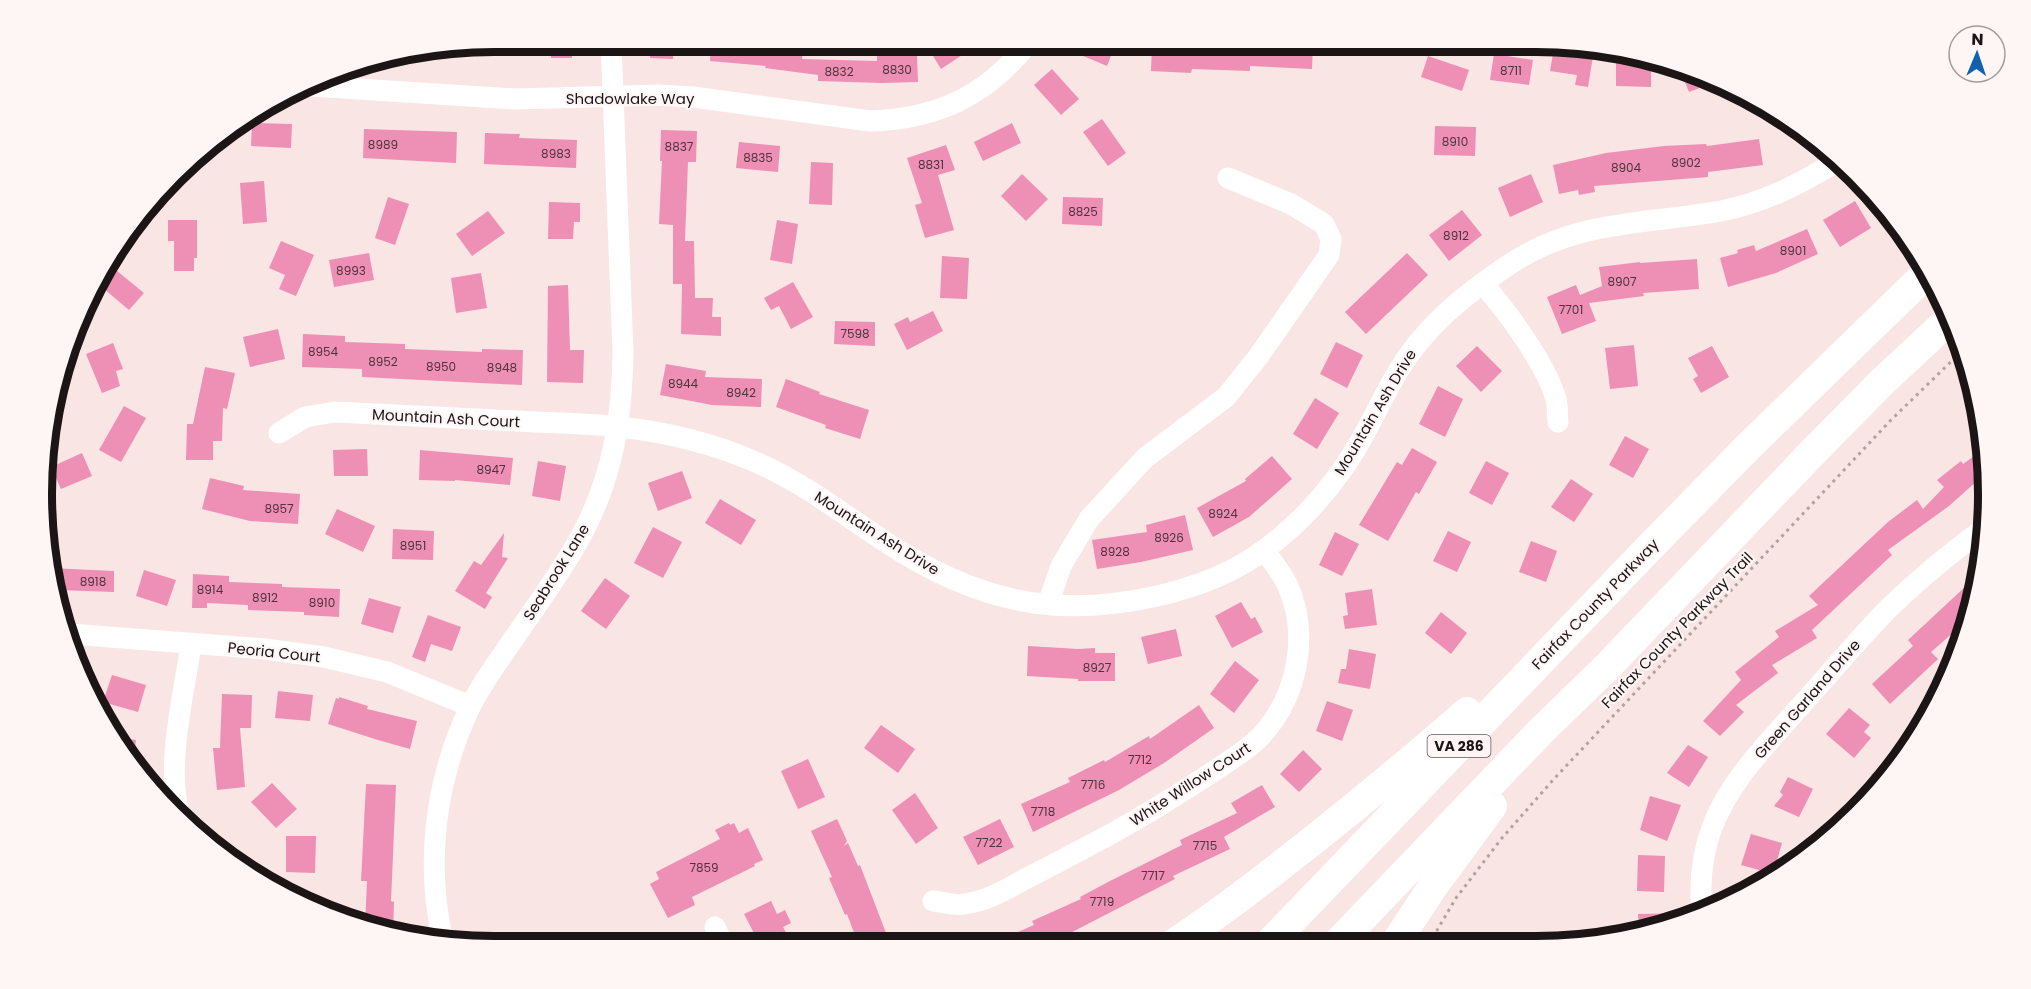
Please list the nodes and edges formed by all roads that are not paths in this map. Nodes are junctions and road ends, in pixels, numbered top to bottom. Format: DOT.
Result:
graph roads {
  1 [pos="611,52"];
  2 [pos="1021,52"];
  3 [pos="323,87"];
  4 [pos="613,96"];
  5 [pos="1831,165"];
  6 [pos="1228,178"];
  7 [pos="1921,278"];
  8 [pos="1483,284"];
  9 [pos="1944,323"];
  10 [pos="1558,422"];
  11 [pos="619,427"];
  12 [pos="279,433"];
  13 [pos="1977,536"];
  14 [pos="1649,548"];
  15 [pos="1264,550"];
  16 [pos="1048,604"];
  17 [pos="75,634"];
  18 [pos="191,645"];
  19 [pos="1607,667"];
  20 [pos="470,706"];
  21 [pos="177,802"];
  22 [pos="933,901"];
  23 [pos="1702,905"];
  24 [pos="441,933"];
  25 [pos="1185,936"];
  26 [pos="1277,936"];
  27 [pos="1345,936"];
  28 [pos="1400,936"];
  1 -- 4 [label="street, Seabrook Lane"];
  2 -- 4 [label="street, Shadowlake Way"];
  3 -- 4 [label="street, Shadowlake Way"];
  4 -- 11 [label="street, Seabrook Lane"];
  5 -- 8 [label="street, Mountain Ash Drive"];
  6 -- 16 [label="street"];
  7 -- 14 [label="highway, Fairfax County Parkway / VA 286"];
  8 -- 10 [label="street"];
  8 -- 15 [label="street, Mountain Ash Drive"];
  9 -- 19 [label="highway, VA 286"];
  11 -- 12 [label="street, Mountain Ash Court"];
  11 -- 16 [label="street, Mountain Ash Drive"];
  11 -- 20 [label="street, Seabrook Lane"];
  13 -- 23 [label="street, Green Garland Drive"];
  14 -- 25 [label="highway"];
  14 -- 26 [label="highway, Fairfax County Parkway / VA 286"];
  15 -- 16 [label="street, Mountain Ash Drive"];
  15 -- 22 [label="street, White Willow Court"];
  17 -- 18 [label="street, Peoria Court"];
  18 -- 20 [label="street, Peoria Court"];
  18 -- 21 [label="street"];
  19 -- 27 [label="highway, VA 286"];
  19 -- 28 [label="highway"];
  20 -- 24 [label="street, Seabrook Lane"];
}
